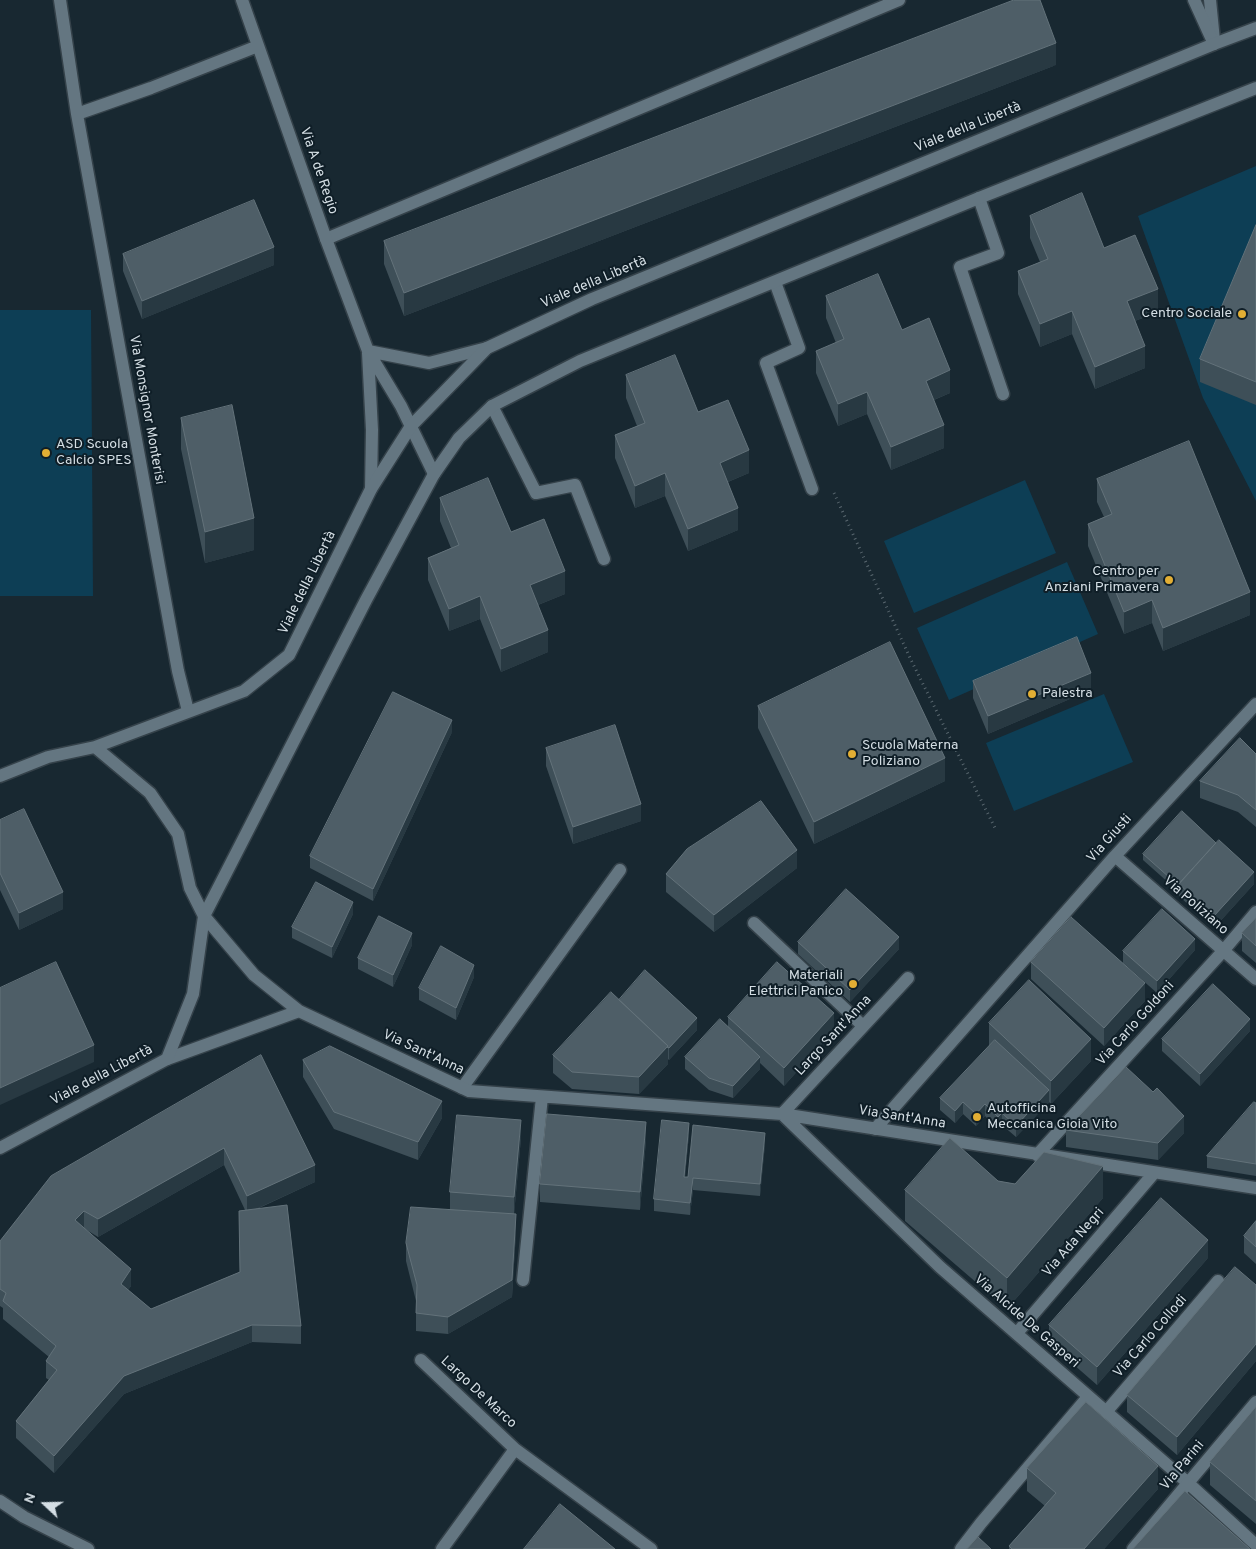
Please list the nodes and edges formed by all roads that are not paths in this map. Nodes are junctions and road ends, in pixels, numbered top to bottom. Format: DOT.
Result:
graph roads {
  1 [pos="60,0"];
  2 [pos="242,0"];
  3 [pos="899,0"];
  4 [pos="1194,0"];
  5 [pos="1210,0"];
  6 [pos="1256,28"];
  7 [pos="1214,44"];
  8 [pos="258,46"];
  9 [pos="1256,88"];
  10 [pos="77,114"];
  11 [pos="979,198"];
  12 [pos="326,239"];
  13 [pos="775,282"];
  14 [pos="487,348"];
  15 [pos="368,351"];
  16 [pos="1003,394"];
  17 [pos="492,406"];
  18 [pos="411,426"];
  19 [pos="434,474"];
  20 [pos="371,489"];
  21 [pos="812,489"];
  22 [pos="604,559"];
  23 [pos="1256,704"];
  24 [pos="188,711"];
  25 [pos="95,747"];
  26 [pos="0,776"];
  27 [pos="1115,856"];
  28 [pos="620,870"];
  29 [pos="1256,912"];
  30 [pos="204,916"];
  31 [pos="754,923"];
  32 [pos="1224,950"];
  33 [pos="908,978"];
  34 [pos="1256,979"];
  35 [pos="299,1011"];
  36 [pos="863,1026"];
  37 [pos="167,1059"];
  38 [pos="462,1088"];
  39 [pos="542,1097"];
  40 [pos="782,1114"];
  41 [pos="875,1129"];
  42 [pos="0,1148"];
  43 [pos="1037,1154"];
  44 [pos="1154,1173"];
  45 [pos="1256,1188"];
  46 [pos="523,1280"];
  47 [pos="1218,1282"];
  48 [pos="1017,1333"];
  49 [pos="421,1360"];
  50 [pos="1088,1397"];
  51 [pos="1256,1402"];
  52 [pos="1106,1412"];
  53 [pos="516,1449"];
  54 [pos="1188,1483"];
  55 [pos="0,1501"];
  56 [pos="1256,1545"];
  57 [pos="88,1549"];
  58 [pos="442,1549"];
  59 [pos="651,1549"];
  60 [pos="961,1549"];
  61 [pos="1133,1549"];
  1 -- 10 [label="street, Via Monsignor Monterisi"];
  2 -- 8 [label="street, Via A de Regio"];
  3 -- 12 [label="street"];
  4 -- 7 [label="street"];
  5 -- 7 [label="street"];
  6 -- 7 [label="street, Viale della Libertà"];
  7 -- 14 [label="street, Viale della Libertà"];
  8 -- 10 [label="street"];
  8 -- 12 [label="street, Via A de Regio"];
  9 -- 11 [label="street, Viale della Libertà"];
  10 -- 24 [label="street, Via Monsignor Monterisi"];
  11 -- 13 [label="street, Viale della Libertà"];
  11 -- 16 [label="street"];
  12 -- 15 [label="street, Via A de Regio"];
  13 -- 17 [label="street, Viale della Libertà"];
  13 -- 21 [label="street"];
  14 -- 15 [label="street"];
  14 -- 18 [label="street, Viale della Libertà"];
  15 -- 18 [label="street, Via A de Regio"];
  15 -- 20 [label="street, Via A de Regio"];
  17 -- 19 [label="street, Viale della Libertà"];
  17 -- 22 [label="street"];
  18 -- 19 [label="street, Via A de Regio"];
  18 -- 20 [label="street, Viale della Libertà"];
  19 -- 30 [label="street, Viale della Libertà"];
  20 -- 24 [label="street, Viale della Libertà"];
  23 -- 27 [label="street, Via Giusti"];
  24 -- 25 [label="street, Viale della Libertà"];
  25 -- 26 [label="street, Viale della Libertà"];
  25 -- 30 [label="street"];
  27 -- 32 [label="street, Via Poliziano"];
  27 -- 41 [label="street, Via Giusti"];
  28 -- 38 [label="street"];
  29 -- 32 [label="street, Via Carlo Goldoni"];
  30 -- 35 [label="street, Via Sant'Anna"];
  30 -- 37 [label="street, Viale della Libertà"];
  31 -- 36 [label="street"];
  32 -- 34 [label="street, Via Poliziano"];
  32 -- 43 [label="street, Via Carlo Goldoni"];
  33 -- 36 [label="street, Largo Sant'Anna"];
  35 -- 37 [label="street"];
  35 -- 38 [label="street, Via Sant'Anna"];
  36 -- 40 [label="street, Largo Sant'Anna"];
  37 -- 42 [label="street, Viale della Libertà"];
  38 -- 39 [label="street, Via Sant'Anna"];
  39 -- 40 [label="street, Via Sant'Anna"];
  39 -- 46 [label="street"];
  40 -- 41 [label="street, Via Sant'Anna"];
  40 -- 48 [label="street, Via Alcide De Gasperi"];
  41 -- 43 [label="street, Via Sant'Anna"];
  43 -- 44 [label="street, Via Sant'Anna"];
  44 -- 45 [label="street, Via Sant'Anna"];
  44 -- 48 [label="street, Via Ada Negri"];
  47 -- 52 [label="street, Via Carlo Collodi"];
  48 -- 50 [label="street, Via Alcide De Gasperi"];
  49 -- 53 [label="street, Largo De Marco"];
  50 -- 52 [label="street, Via Alcide De Gasperi"];
  50 -- 60 [label="street"];
  51 -- 54 [label="street, Via Parini"];
  52 -- 54 [label="street, Via Alcide De Gasperi"];
  53 -- 58 [label="street"];
  53 -- 59 [label="street, Largo De Marco"];
  54 -- 56 [label="street, Via Alcide De Gasperi"];
  54 -- 61 [label="street, Via Parini"];
  55 -- 57 [label="street"];
}
